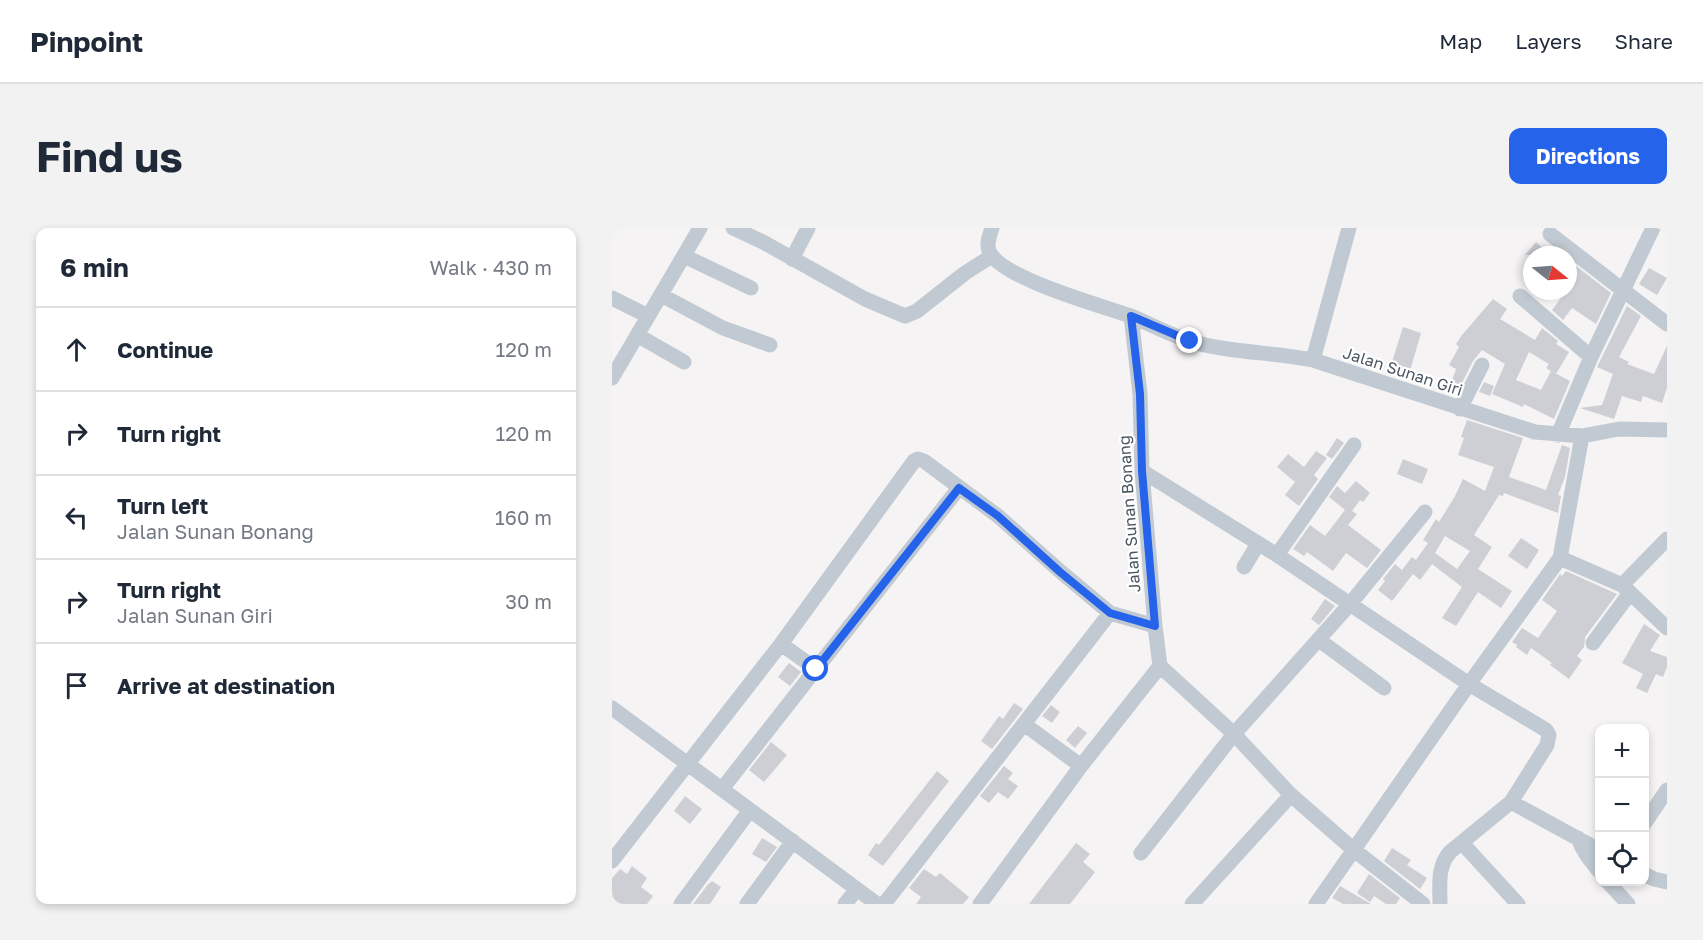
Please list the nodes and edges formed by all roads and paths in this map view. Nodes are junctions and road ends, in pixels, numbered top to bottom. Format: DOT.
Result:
graph roads {
  1 [pos="700,228"];
  2 [pos="733,228"];
  3 [pos="808,228"];
  4 [pos="992,228"];
  5 [pos="1349,228"];
  6 [pos="1653,228"];
  7 [pos="1550,234"];
  8 [pos="684,256"];
  9 [pos="992,256"];
  10 [pos="792,259"];
  11 [pos="752,288"];
  12 [pos="1623,290"];
  13 [pos="661,295"];
  14 [pos="1520,296"];
  15 [pos="612,298"];
  16 [pos="648,316"];
  17 [pos="1131,316"];
  18 [pos="1667,324"];
  19 [pos="637,335"];
  20 [pos="770,345"];
  21 [pos="1591,357"];
  22 [pos="1313,360"];
  23 [pos="684,362"];
  24 [pos="1482,365"];
  25 [pos="612,378"];
  26 [pos="1460,409"];
  27 [pos="1667,430"];
  28 [pos="1558,435"];
  29 [pos="1582,436"];
  30 [pos="1354,444"];
  31 [pos="1142,471"];
  32 [pos="959,488"];
  33 [pos="1425,513"];
  34 [pos="1667,539"];
  35 [pos="1258,544"];
  36 [pos="1277,555"];
  37 [pos="1560,558"];
  38 [pos="1244,567"];
  39 [pos="1626,589"];
  40 [pos="1350,604"];
  41 [pos="1110,613"];
  42 [pos="1155,626"];
  43 [pos="1667,628"];
  44 [pos="1319,640"];
  45 [pos="1593,643"];
  46 [pos="781,644"];
  47 [pos="1160,666"];
  48 [pos="816,669"];
  49 [pos="1469,684"];
  50 [pos="1383,688"];
  51 [pos="614,714"];
  52 [pos="1024,724"];
  53 [pos="1234,734"];
  54 [pos="686,764"];
  55 [pos="1081,766"];
  56 [pos="722,789"];
  57 [pos="1667,790"];
  58 [pos="1291,795"];
  59 [pos="1511,802"];
  60 [pos="750,810"];
  61 [pos="1649,817"];
  62 [pos="1578,838"];
  63 [pos="793,841"];
  64 [pos="1462,843"];
  65 [pos="1595,848"];
  66 [pos="1354,849"];
  67 [pos="1141,853"];
  68 [pos="612,861"];
  69 [pos="1595,867"];
  70 [pos="1649,876"];
  71 [pos="1667,882"];
  72 [pos="1612,886"];
  73 [pos="857,888"];
  74 [pos="681,904"];
  75 [pos="747,904"];
  76 [pos="845,904"];
  77 [pos="877,904"];
  78 [pos="884,904"];
  79 [pos="980,904"];
  80 [pos="1192,904"];
  81 [pos="1316,904"];
  82 [pos="1424,904"];
  83 [pos="1440,904"];
  84 [pos="1518,904"];
  85 [pos="1628,904"];
  1 -- 8 [label="street"];
  2 -- 10 [label="street"];
  3 -- 10 [label="street"];
  4 -- 9 [label="street"];
  5 -- 22 [label="street"];
  6 -- 12 [label="street"];
  7 -- 12 [label="street"];
  8 -- 11 [label="street"];
  8 -- 13 [label="street"];
  9 -- 10 [label="street"];
  9 -- 17 [label="street"];
  12 -- 18 [label="street"];
  12 -- 21 [label="street"];
  13 -- 16 [label="street"];
  13 -- 20 [label="street"];
  14 -- 21 [label="street"];
  15 -- 16 [label="street"];
  16 -- 19 [label="street"];
  17 -- 22 [label="street, Jalan Sunan Giri"];
  17 -- 31 [label="street, Jalan Sunan Bonang"];
  19 -- 23 [label="street"];
  19 -- 25 [label="street"];
  21 -- 28 [label="street"];
  22 -- 26 [label="street, Jalan Sunan Giri"];
  24 -- 26 [label="street"];
  26 -- 28 [label="street, Jalan Sunan Giri"];
  27 -- 29 [label="street, Jalan Sunan Giri"];
  28 -- 29 [label="street, Jalan Sunan Giri"];
  29 -- 37 [label="street"];
  30 -- 36 [label="street"];
  31 -- 35 [label="street"];
  31 -- 42 [label="street, Jalan Sunan Bonang"];
  32 -- 41 [label="street"];
  32 -- 46 [label="street"];
  32 -- 48 [label="street"];
  33 -- 40 [label="street"];
  34 -- 39 [label="street"];
  35 -- 36 [label="street"];
  35 -- 38 [label="street"];
  36 -- 40 [label="street"];
  37 -- 39 [label="street"];
  37 -- 49 [label="street"];
  39 -- 43 [label="street"];
  39 -- 45 [label="street"];
  40 -- 44 [label="street"];
  40 -- 49 [label="street"];
  41 -- 42 [label="street"];
  41 -- 52 [label="street"];
  42 -- 47 [label="street, Jalan Sunan Bonang"];
  44 -- 50 [label="street"];
  44 -- 53 [label="street"];
  46 -- 48 [label="street"];
  46 -- 54 [label="street"];
  47 -- 53 [label="street"];
  47 -- 55 [label="street"];
  48 -- 56 [label="street"];
  49 -- 59 [label="street"];
  49 -- 66 [label="street"];
  51 -- 54 [label="street"];
  52 -- 55 [label="street"];
  52 -- 78 [label="street"];
  53 -- 58 [label="street"];
  53 -- 67 [label="street"];
  54 -- 56 [label="street"];
  54 -- 68 [label="street"];
  55 -- 79 [label="street"];
  56 -- 60 [label="street"];
  57 -- 61 [label="street"];
  58 -- 66 [label="street"];
  58 -- 80 [label="street"];
  59 -- 62 [label="street"];
  59 -- 64 [label="street"];
  60 -- 63 [label="street"];
  60 -- 74 [label="street"];
  62 -- 65 [label="street"];
  62 -- 69 [label="street"];
  63 -- 73 [label="street"];
  63 -- 75 [label="street"];
  64 -- 83 [label="street"];
  64 -- 84 [label="street"];
  66 -- 81 [label="street"];
  66 -- 82 [label="street"];
  70 -- 71 [label="street"];
  72 -- 85 [label="street"];
  73 -- 76 [label="street"];
  73 -- 77 [label="street"];
}
